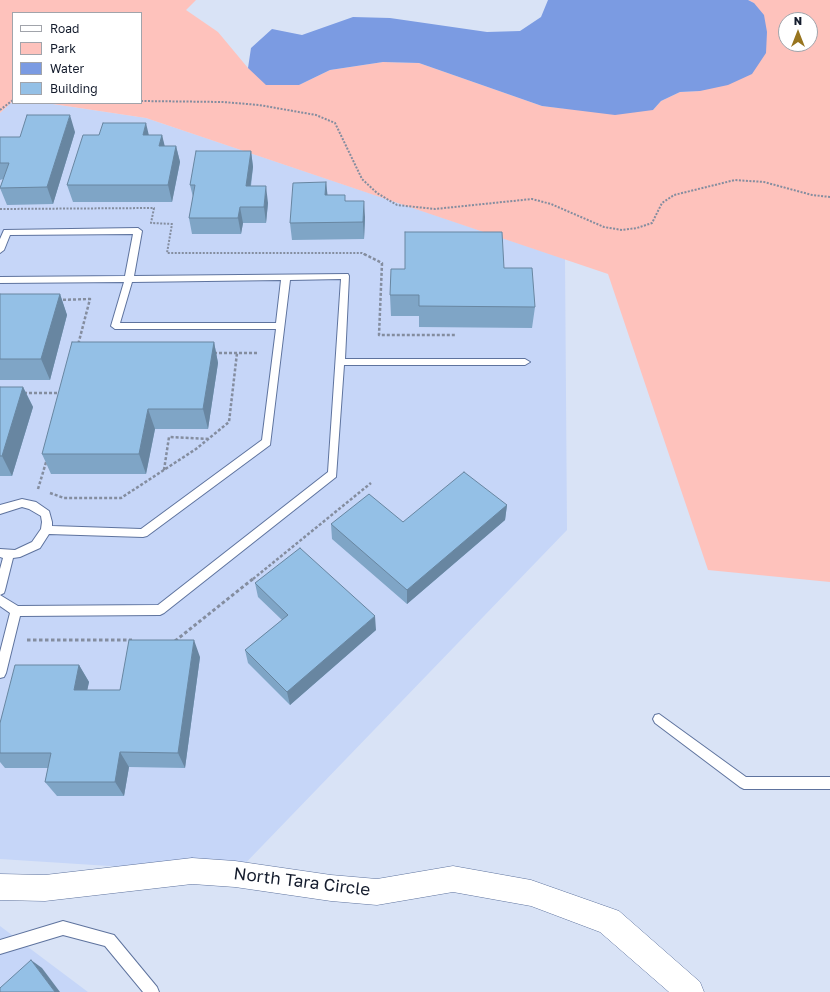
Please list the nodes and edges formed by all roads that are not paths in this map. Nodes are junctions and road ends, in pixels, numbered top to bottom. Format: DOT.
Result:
graph roads {
  1 [pos="0,250"];
  2 [pos="286,277"];
  3 [pos="129,278"];
  4 [pos="0,280"];
  5 [pos="280,326"];
  6 [pos="340,362"];
  7 [pos="525,362"];
  8 [pos="0,510"];
  9 [pos="46,530"];
  10 [pos="4,554"];
  11 [pos="0,590"];
  12 [pos="0,600"];
  13 [pos="16,611"];
  14 [pos="0,673"];
  15 [pos="659,719"];
  16 [pos="830,783"];
  17 [pos="0,887"];
  18 [pos="0,947"];
  19 [pos="152,992"];
  20 [pos="690,992"];
  1 -- 3 [label="lane"];
  2 -- 3 [label="lane"];
  2 -- 5 [label="lane"];
  2 -- 6 [label="lane"];
  3 -- 4 [label="lane"];
  3 -- 5 [label="lane"];
  5 -- 9 [label="lane"];
  6 -- 7 [label="lane"];
  6 -- 13 [label="lane"];
  8 -- 9 [label="lane"];
  9 -- 10 [label="lane"];
  10 -- 11 [label="lane"];
  12 -- 13 [label="lane"];
  13 -- 14 [label="lane"];
  15 -- 16 [label="lane"];
  17 -- 20 [label="street, North Tara Circle"];
  18 -- 19 [label="lane"];
}
